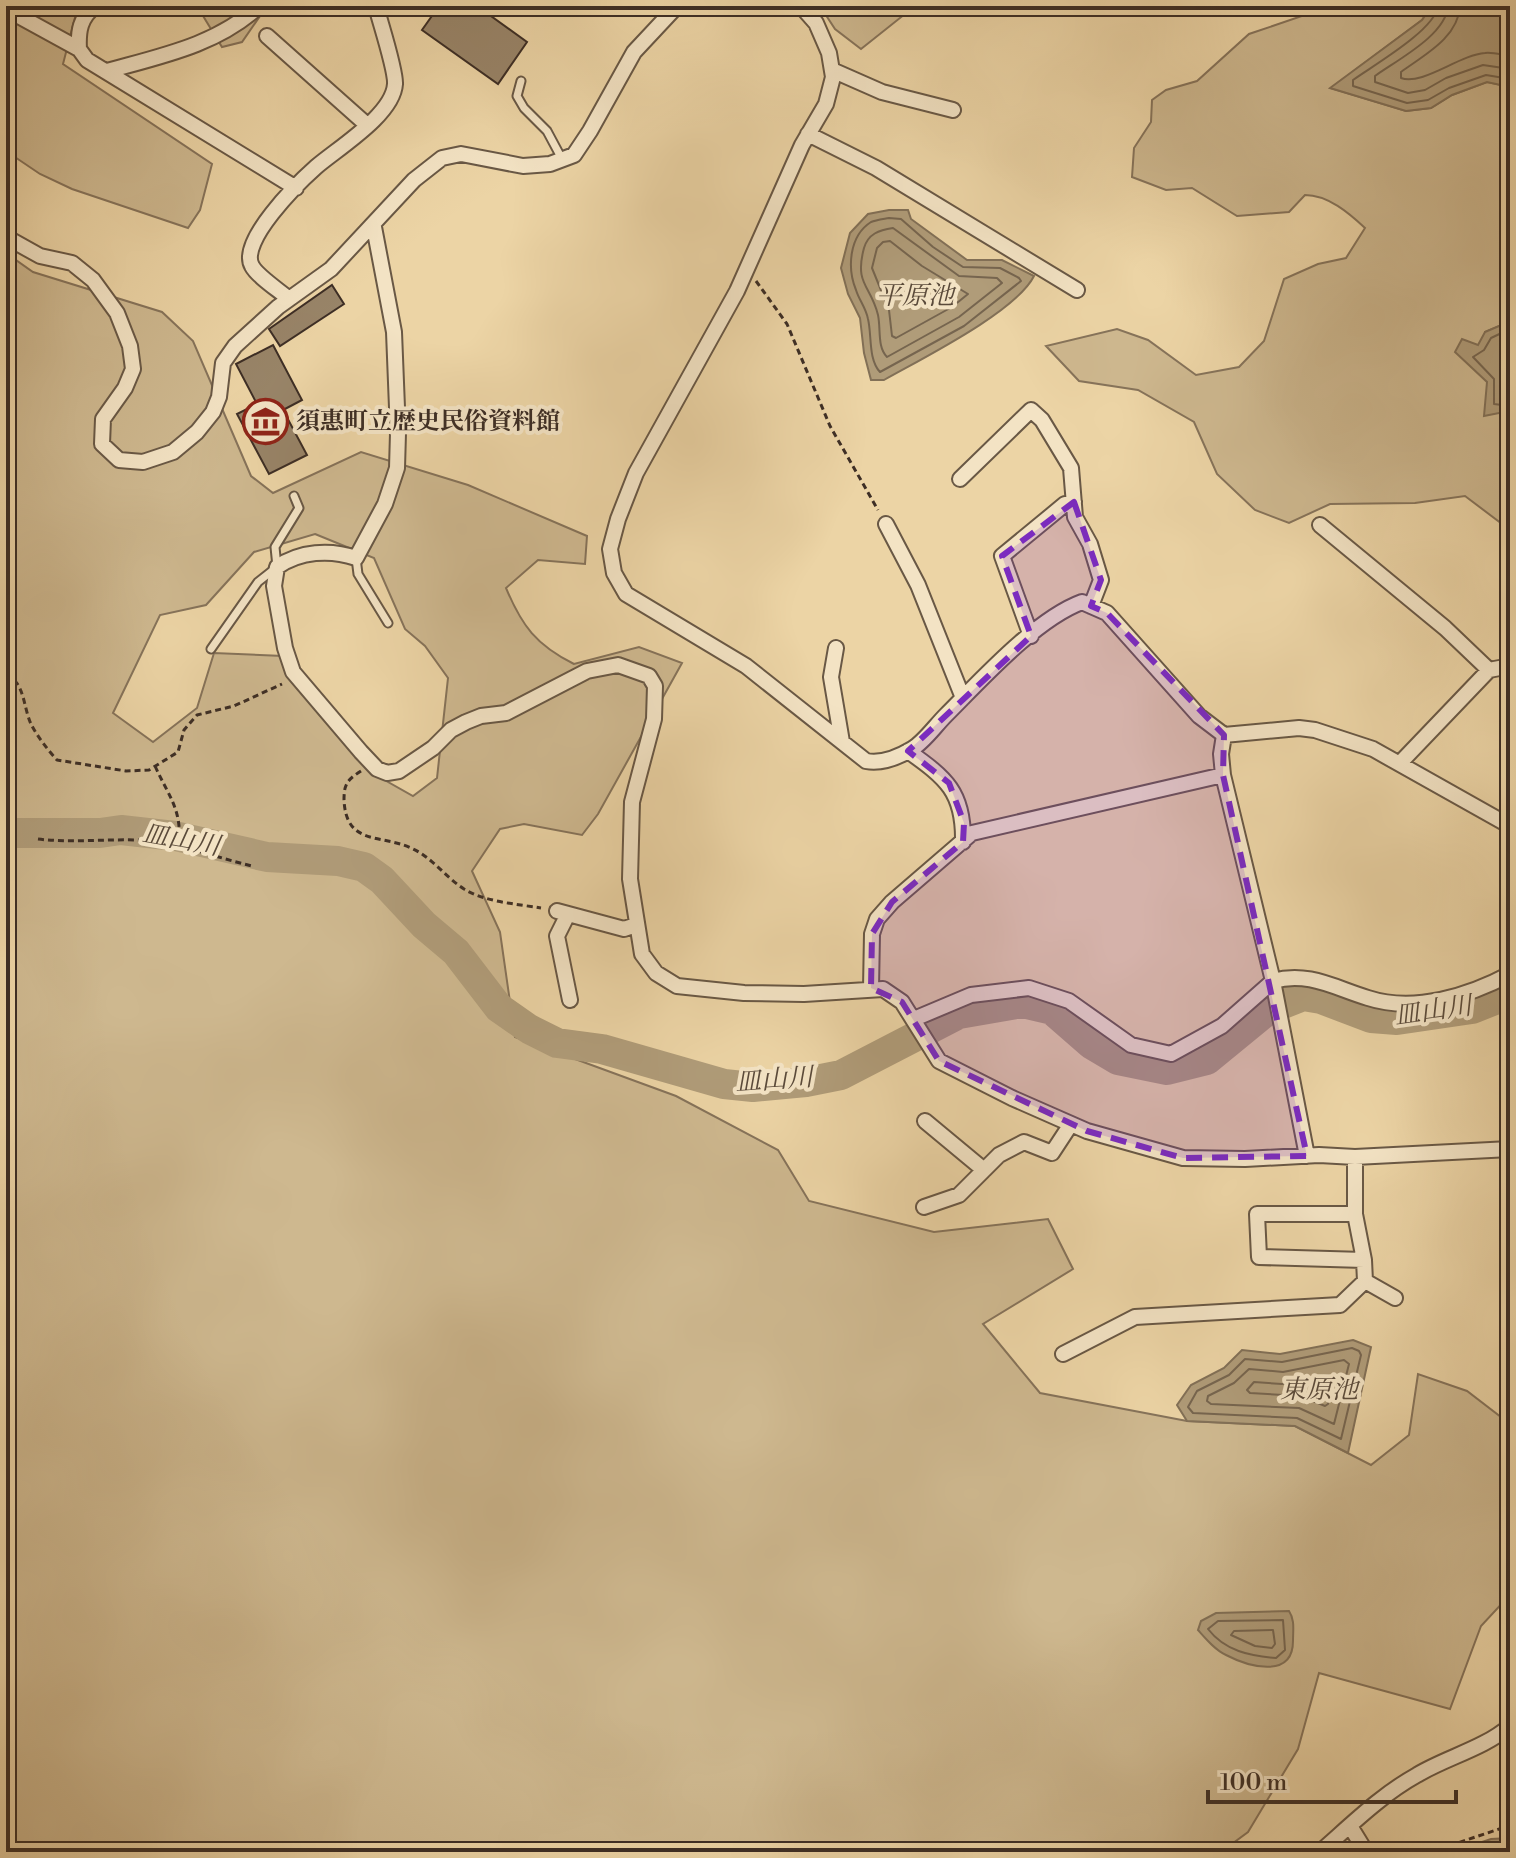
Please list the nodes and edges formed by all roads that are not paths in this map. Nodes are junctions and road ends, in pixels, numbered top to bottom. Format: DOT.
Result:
graph roads {
  1 [pos="95,6"];
  2 [pos="259,6"];
  3 [pos="376,6"];
  4 [pos="677,6"];
  5 [pos="801,6"];
  6 [pos="6,9"];
  7 [pos="267,36"];
  8 [pos="79,49"];
  9 [pos="832,70"];
  10 [pos="107,71"];
  11 [pos="521,81"];
  12 [pos="953,110"];
  13 [pos="367,125"];
  14 [pos="808,134"];
  15 [pos="562,159"];
  16 [pos="296,188"];
  17 [pos="374,227"];
  18 [pos="6,237"];
  19 [pos="1077,290"];
  20 [pos="289,299"];
  21 [pos="960,479"];
  22 [pos="294,496"];
  23 [pos="1074,502"];
  24 [pos="886,524"];
  25 [pos="1320,525"];
  26 [pos="356,558"];
  27 [pos="277,567"];
  28 [pos="1091,606"];
  29 [pos="388,623"];
  30 [pos="1031,636"];
  31 [pos="836,648"];
  32 [pos="211,649"];
  33 [pos="1510,666"];
  34 [pos="1489,670"];
  35 [pos="963,698"];
  36 [pos="1224,735"];
  37 [pos="842,742"];
  38 [pos="908,751"];
  39 [pos="1400,763"];
  40 [pos="1223,775"];
  41 [pos="1510,826"];
  42 [pos="963,842"];
  43 [pos="636,925"];
  44 [pos="1510,974"];
  45 [pos="1273,981"];
  46 [pos="871,988"];
  47 [pos="570,1000"];
  48 [pos="914,1019"];
  49 [pos="925,1121"];
  50 [pos="1071,1124"];
  51 [pos="1510,1149"];
  52 [pos="1307,1156"];
  53 [pos="1355,1157"];
  54 [pos="984,1170"];
  55 [pos="924,1207"];
  56 [pos="1355,1214"];
  57 [pos="1364,1260"];
  58 [pos="1365,1281"];
  59 [pos="1395,1298"];
  60 [pos="1063,1354"];
  61 [pos="1510,1726"];
  62 [pos="1350,1826"];
  63 [pos="1320,1852"];
  64 [pos="1366,1852"];
  1 -- 8 [label="street"];
  2 -- 10 [label="street"];
  3 -- 13 [label="street"];
  4 -- 15 [label="street"];
  5 -- 9 [label="street"];
  6 -- 8 [label="street"];
  7 -- 13 [label="street"];
  8 -- 10 [label="street"];
  9 -- 12 [label="street"];
  9 -- 14 [label="street"];
  10 -- 16 [label="street"];
  11 -- 15 [label="lane"];
  13 -- 16 [label="street"];
  14 -- 19 [label="street"];
  14 -- 37 [label="street"];
  15 -- 17 [label="street"];
  16 -- 20 [label="street"];
  17 -- 20 [label="street"];
  17 -- 26 [label="street"];
  18 -- 20 [label="street"];
  21 -- 23 [label="street"];
  22 -- 27 [label="lane"];
  23 -- 28 [label="street"];
  23 -- 30 [label="street"];
  24 -- 35 [label="street"];
  25 -- 34 [label="street"];
  26 -- 27 [label="street"];
  26 -- 29 [label="lane"];
  27 -- 32 [label="lane"];
  27 -- 43 [label="street"];
  28 -- 30 [label="street"];
  28 -- 36 [label="street"];
  30 -- 35 [label="street"];
  31 -- 37 [label="street"];
  33 -- 34 [label="street"];
  34 -- 39 [label="street"];
  35 -- 38 [label="street"];
  36 -- 39 [label="street"];
  36 -- 40 [label="street"];
  37 -- 38 [label="street"];
  38 -- 42 [label="street"];
  39 -- 41 [label="street"];
  40 -- 42 [label="street"];
  40 -- 45 [label="street"];
  42 -- 46 [label="street"];
  43 -- 46 [label="street"];
  43 -- 47 [label="street"];
  44 -- 45 [label="street"];
  45 -- 48 [label="street"];
  45 -- 52 [label="street"];
  46 -- 48 [label="street"];
  48 -- 50 [label="street"];
  49 -- 54 [label="street"];
  50 -- 52 [label="street"];
  50 -- 54 [label="street"];
  51 -- 53 [label="street"];
  52 -- 53 [label="street"];
  53 -- 56 [label="street"];
  54 -- 55 [label="street"];
  56 -- 57 [label="street"];
  56 -- 57 [label="street"];
  57 -- 58 [label="street"];
  58 -- 59 [label="street"];
  58 -- 60 [label="street"];
  61 -- 62 [label="street"];
  62 -- 63 [label="street"];
  62 -- 64 [label="street"];
}
